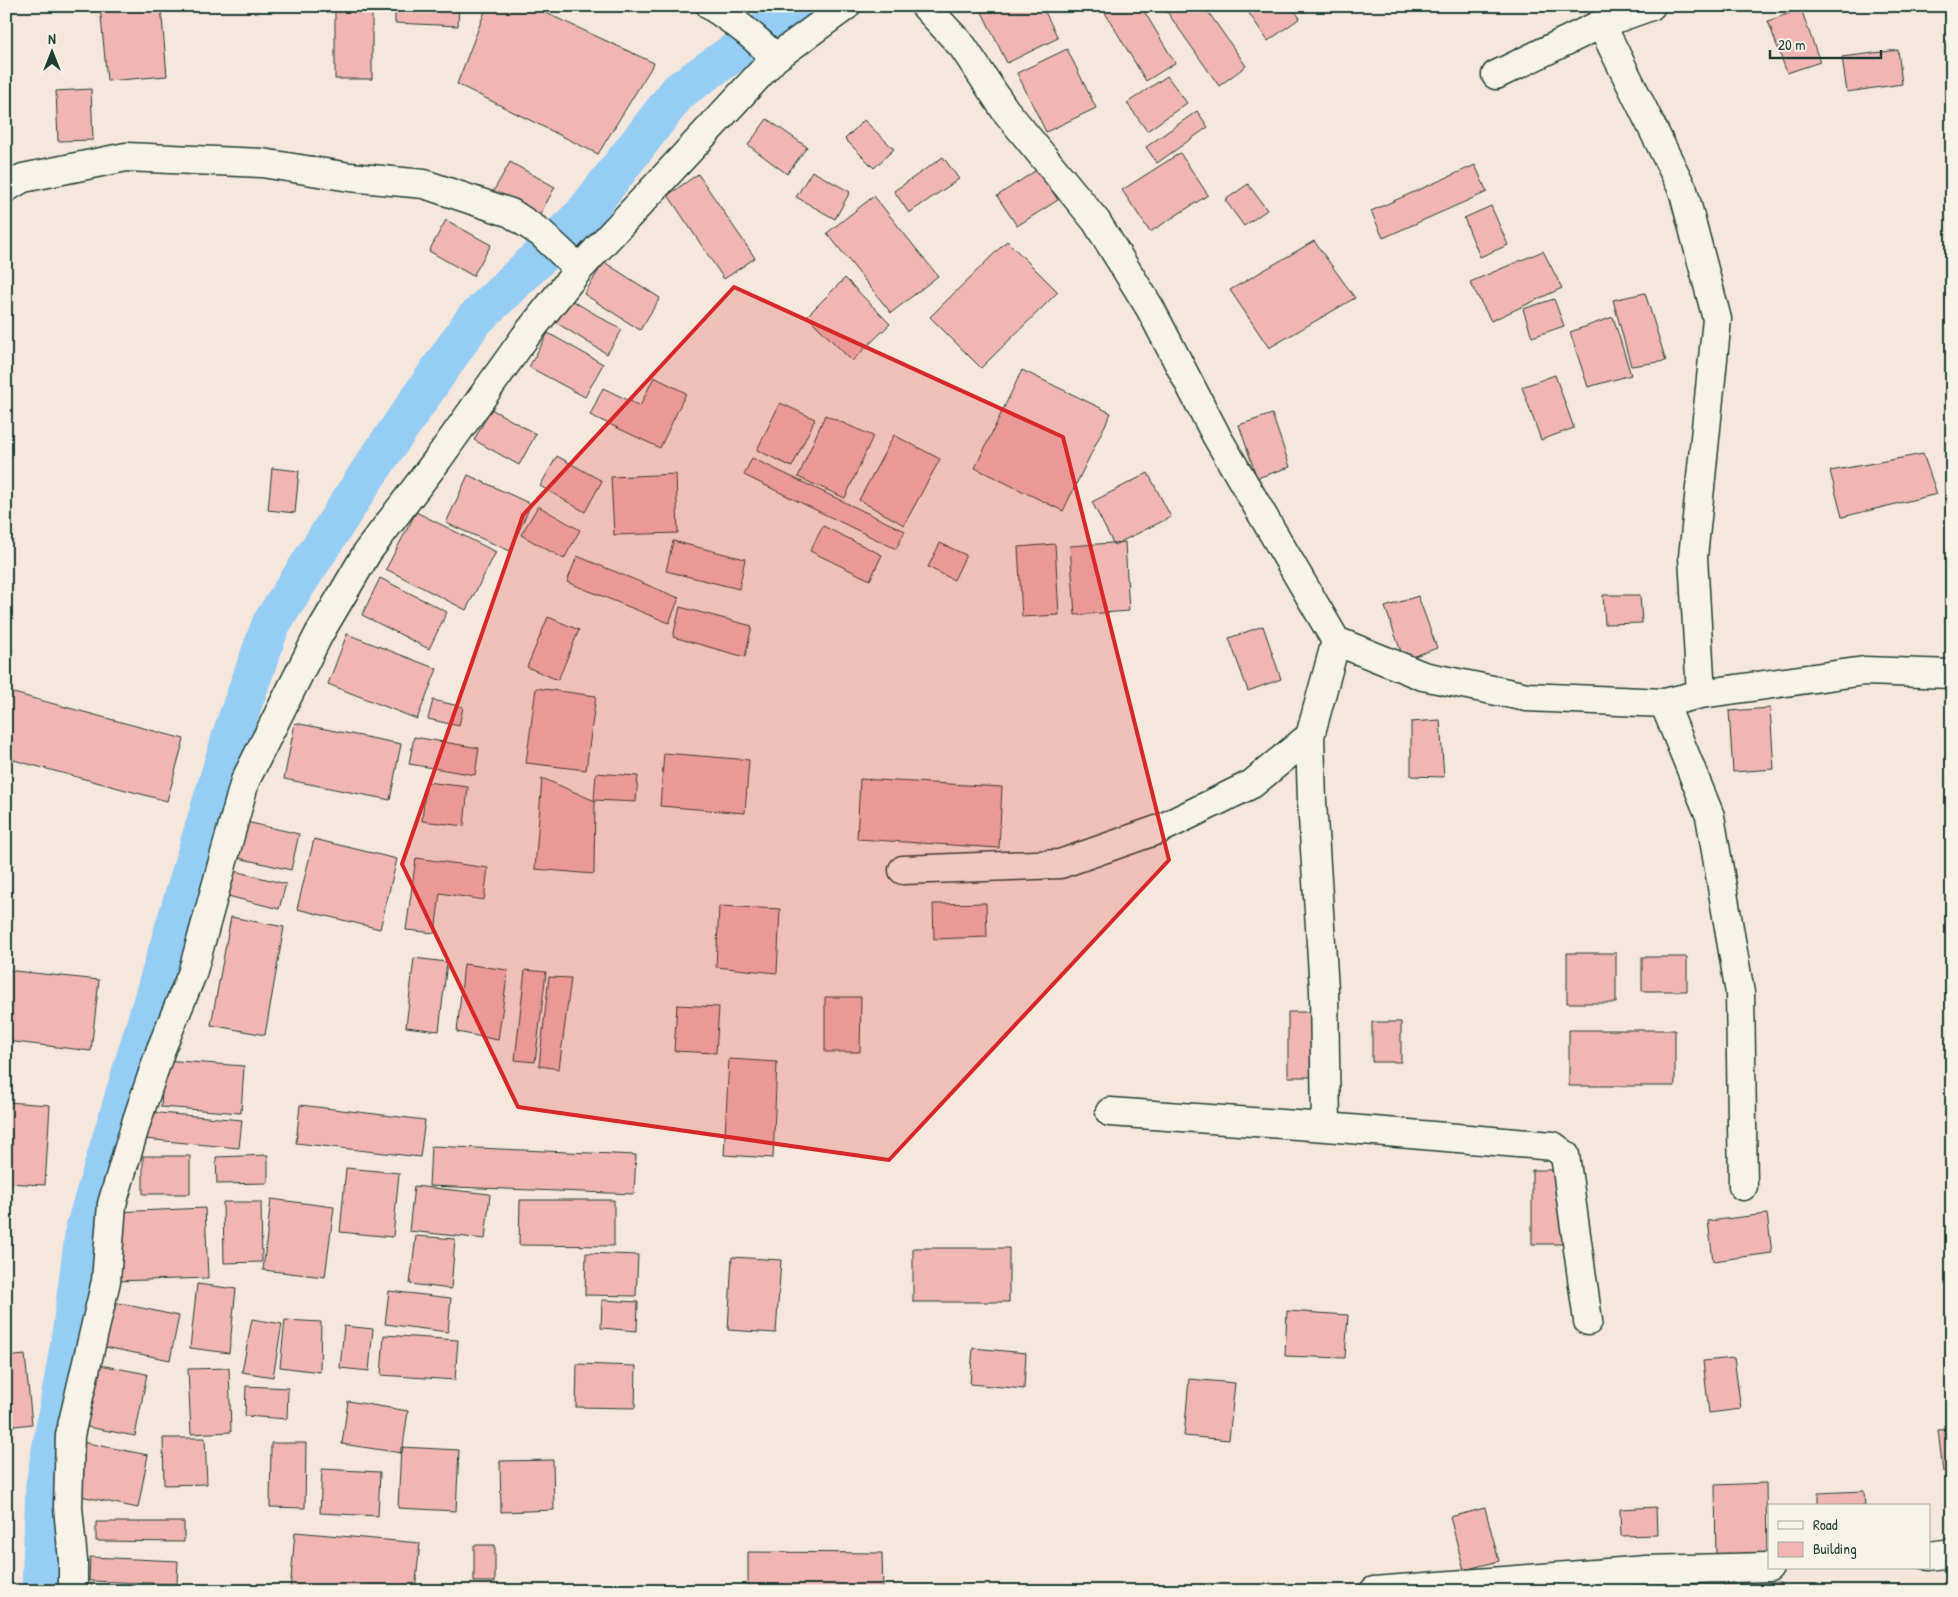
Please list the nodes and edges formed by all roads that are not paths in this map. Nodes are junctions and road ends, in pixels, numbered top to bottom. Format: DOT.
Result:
graph roads {
  1 [pos="711,6"];
  2 [pos="846,6"];
  3 [pos="925,6"];
  4 [pos="1651,6"];
  5 [pos="1601,24"];
  6 [pos="769,52"];
  7 [pos="1496,75"];
  8 [pos="6,188"];
  9 [pos="574,265"];
  10 [pos="1336,641"];
  11 [pos="1952,674"];
  12 [pos="1701,694"];
  13 [pos="1664,703"];
  14 [pos="1310,736"];
  15 [pos="903,870"];
  16 [pos="1110,1112"];
  17 [pos="1326,1127"];
  18 [pos="1744,1186"];
  19 [pos="1588,1321"];
  20 [pos="1952,1553"];
  21 [pos="1930,1556"];
  22 [pos="1768,1567"];
  23 [pos="1500,1586"];
  24 [pos="72,1591"];
  25 [pos="1374,1591"];
  1 -- 6 [label="street"];
  2 -- 6 [label="street"];
  3 -- 10 [label="street"];
  4 -- 5 [label="street"];
  5 -- 7 [label="street"];
  5 -- 12 [label="street"];
  6 -- 9 [label="street"];
  8 -- 9 [label="street"];
  9 -- 24 [label="street"];
  10 -- 13 [label="street"];
  10 -- 14 [label="street"];
  11 -- 12 [label="street"];
  12 -- 13 [label="street"];
  13 -- 18 [label="street"];
  14 -- 15 [label="street"];
  14 -- 17 [label="street"];
  16 -- 17 [label="street"];
  17 -- 19 [label="street"];
  20 -- 21 [label="street"];
  22 -- 23 [label="street"];
  23 -- 25 [label="street"];
}
